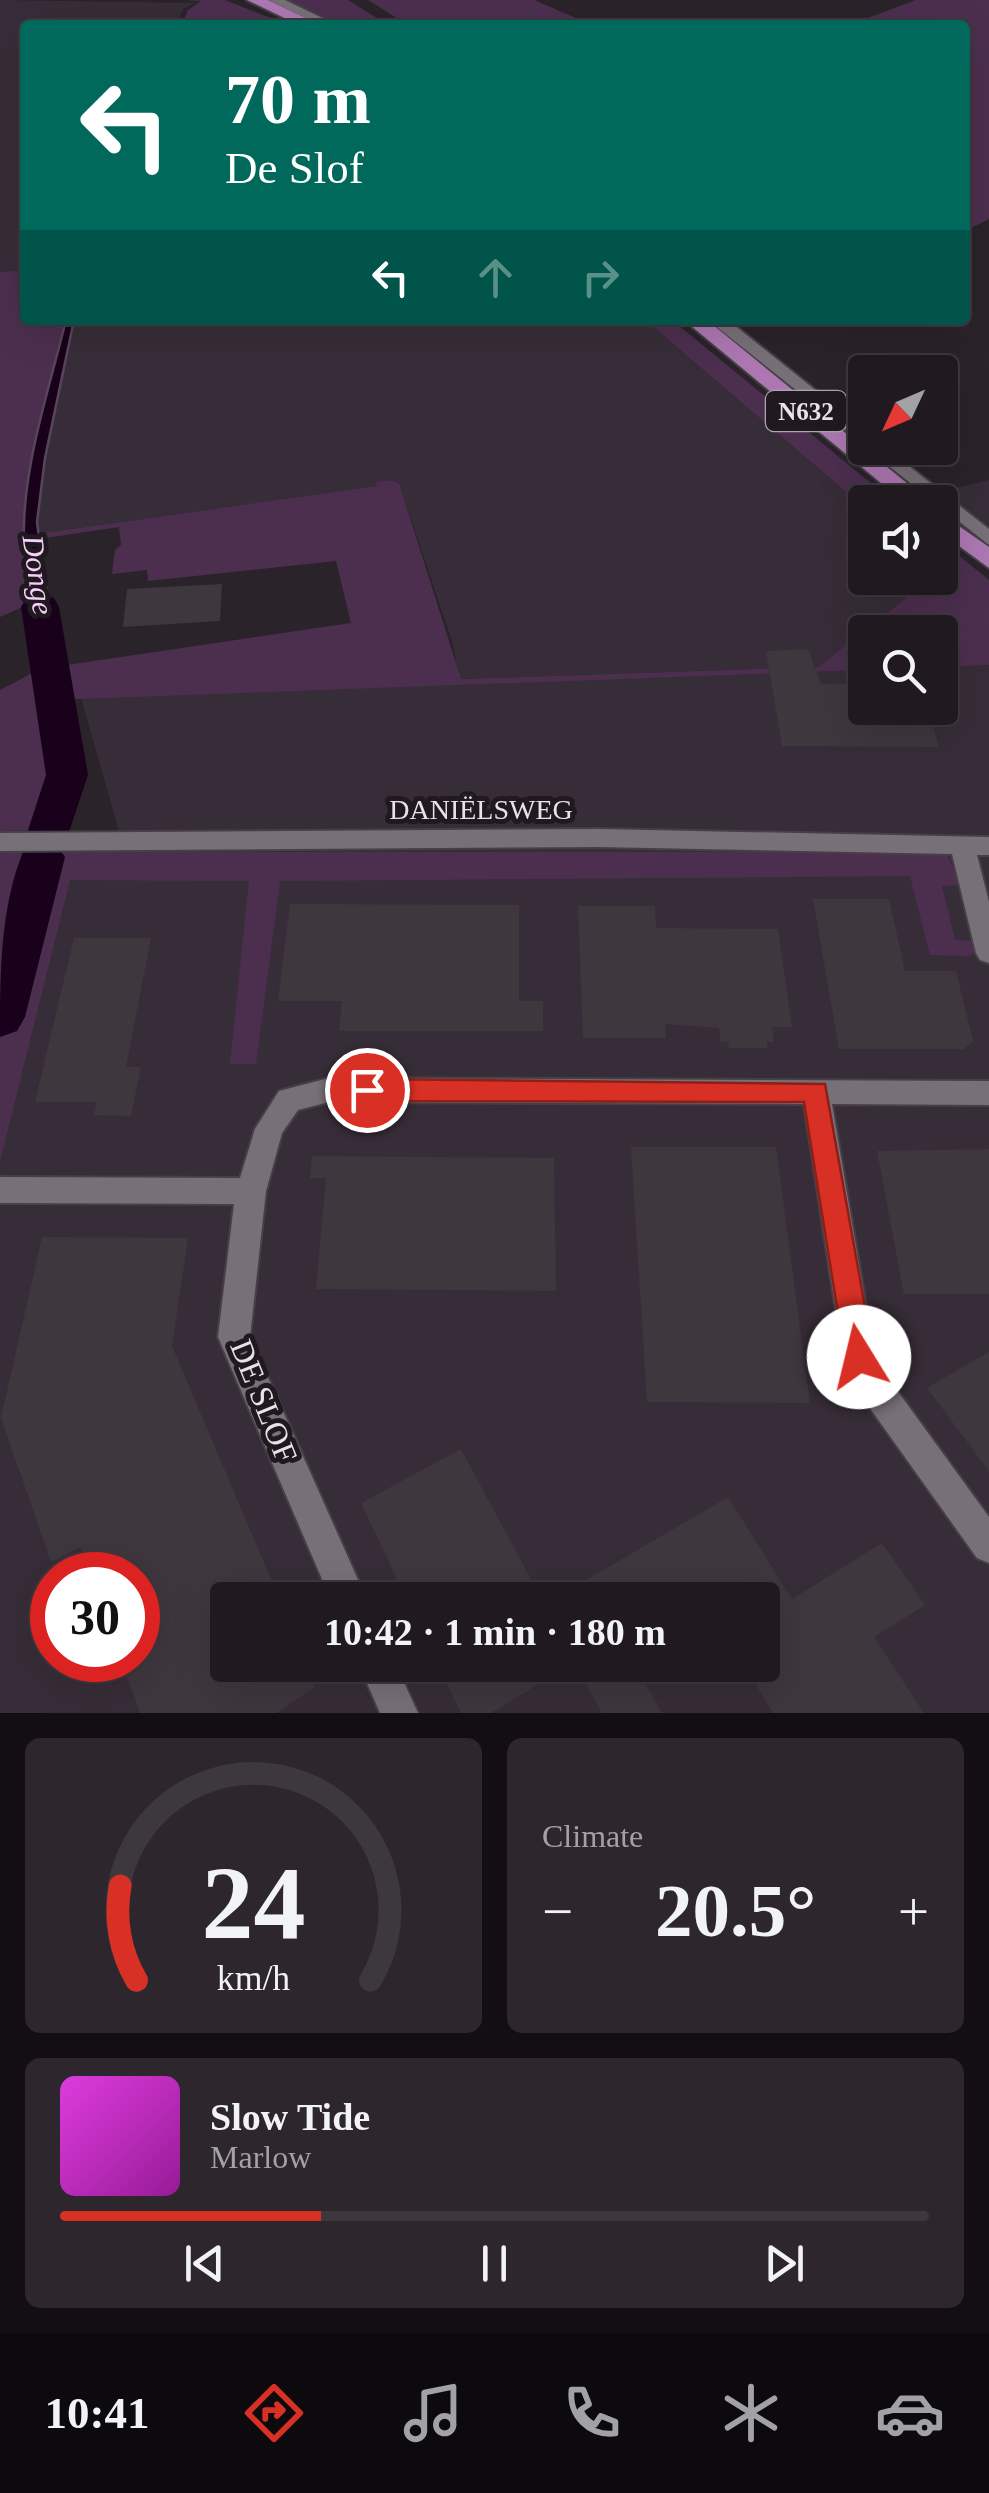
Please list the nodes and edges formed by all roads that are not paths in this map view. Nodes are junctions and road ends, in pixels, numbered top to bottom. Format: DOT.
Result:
graph roads {
  1 [pos="255,0"];
  2 [pos="274,0"];
  3 [pos="301,20"];
  4 [pos="319,20"];
  5 [pos="701,325"];
  6 [pos="722,325"];
  7 [pos="765,368"];
  8 [pos="848,428"];
  9 [pos="894,465"];
  10 [pos="899,485"];
  11 [pos="958,531"];
  12 [pos="985,548"];
  13 [pos="0,842"];
  14 [pos="962,846"];
  15 [pos="989,846"];
  16 [pos="989,953"];
  17 [pos="816,1092"];
  18 [pos="989,1093"];
  19 [pos="0,1190"];
  20 [pos="251,1191"];
  21 [pos="989,1546"];
  22 [pos="341,1582"];
  23 [pos="385,1682"];
  24 [pos="398,1713"];
  1 -- 3 [label="main road"];
  2 -- 4 [label="street"];
  5 -- 7 [label="main road, N632"];
  6 -- 7 [label="street"];
  7 -- 8 [label="street"];
  7 -- 10 [label="main road, N632"];
  9 -- 12 [label="street"];
  11 -- 12 [label="main road"];
  13 -- 14 [label="street, DANIËLSWEG"];
  14 -- 15 [label="street, DANIËLSWEG"];
  14 -- 16 [label="street"];
  17 -- 18 [label="street, DE SLOF"];
  17 -- 20 [label="street, DE SLOF"];
  17 -- 21 [label="street"];
  19 -- 20 [label="street"];
  20 -- 22 [label="street, DE SLOF"];
  23 -- 24 [label="street"];
}
